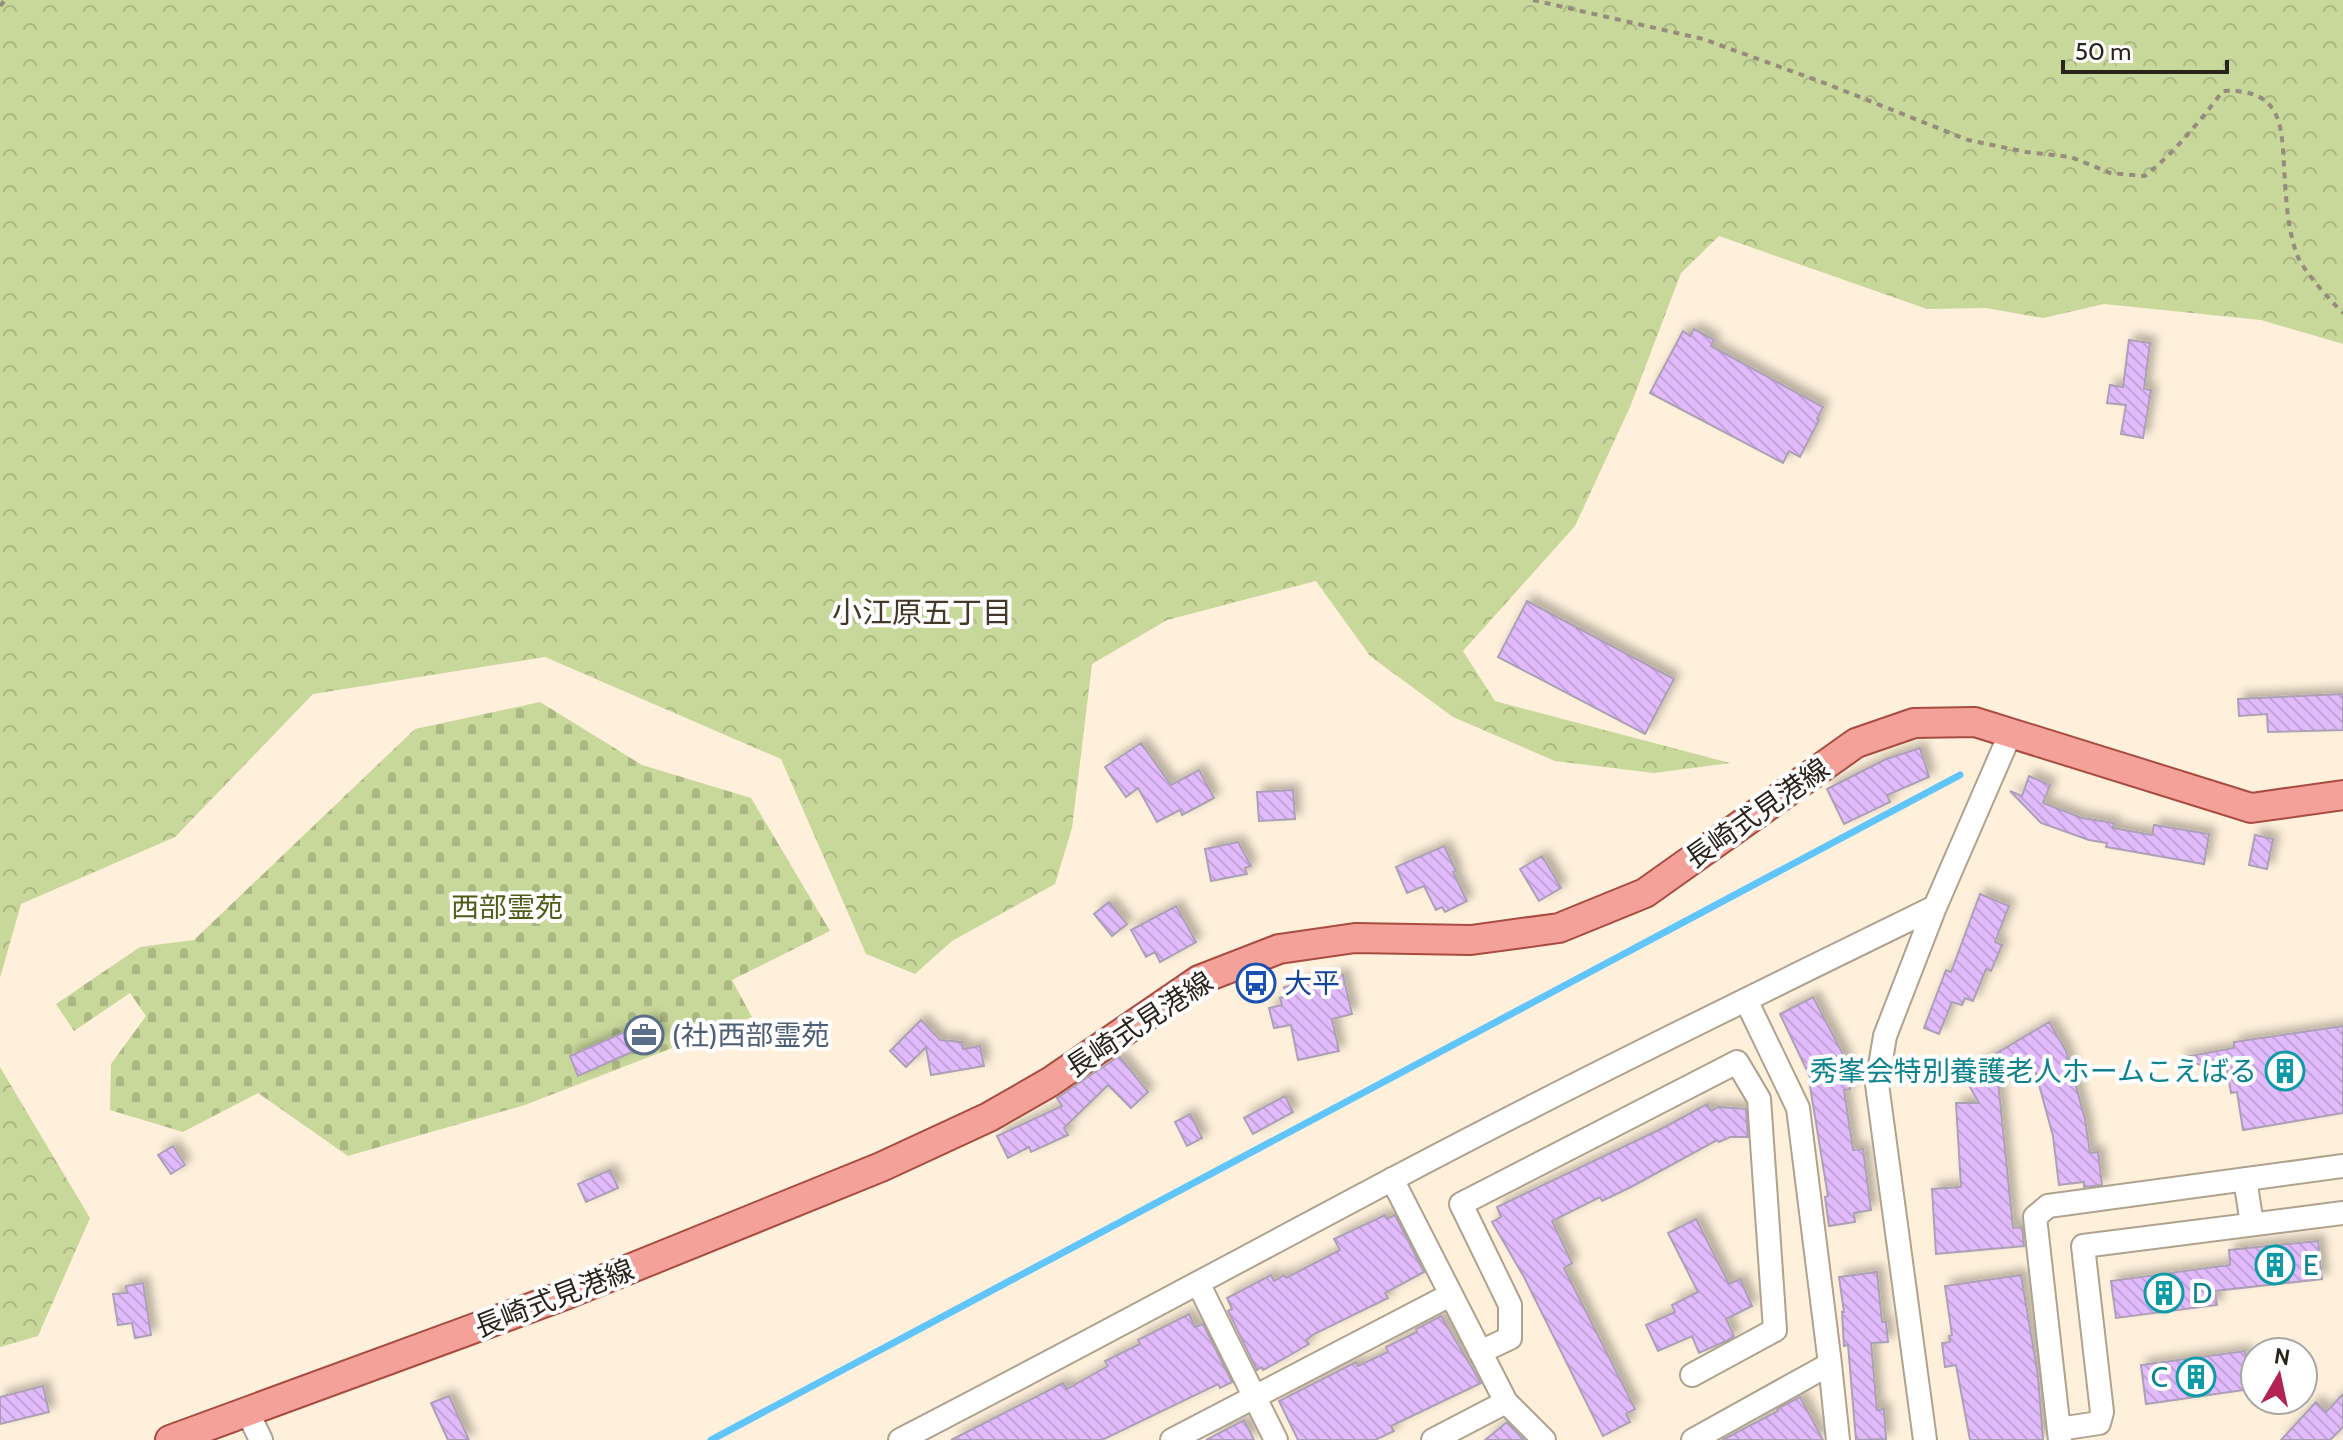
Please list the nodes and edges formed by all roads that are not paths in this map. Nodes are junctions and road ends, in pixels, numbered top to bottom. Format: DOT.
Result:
graph roads {
  1 [pos="2011,732"];
  2 [pos="2343,795"];
  3 [pos="1935,907"];
  4 [pos="1746,1000"];
  5 [pos="2343,1166"];
  6 [pos="1392,1179"];
  7 [pos="2245,1179"];
  8 [pos="2343,1213"];
  9 [pos="2252,1224"];
  10 [pos="1199,1285"];
  11 [pos="1450,1295"];
  12 [pos="1480,1352"];
  13 [pos="1830,1364"];
  14 [pos="1692,1375"];
  15 [pos="1253,1398"];
  16 [pos="1506,1402"];
  17 [pos="248,1413"];
  18 [pos="2059,1434"];
  19 [pos="170,1440"];
  20 [pos="261,1440"];
  21 [pos="900,1440"];
  22 [pos="1172,1440"];
  23 [pos="1276,1440"];
  24 [pos="1433,1440"];
  25 [pos="1544,1440"];
  26 [pos="1693,1440"];
  27 [pos="1838,1440"];
  28 [pos="1925,1440"];
  1 -- 2 [label="main road, 長崎式見港線"];
  1 -- 3 [label="street"];
  1 -- 17 [label="main road, 長崎式見港線"];
  3 -- 4 [label="street"];
  3 -- 28 [label="street"];
  4 -- 6 [label="street"];
  4 -- 13 [label="street"];
  5 -- 7 [label="street"];
  6 -- 10 [label="street"];
  6 -- 11 [label="street"];
  7 -- 9 [label="street"];
  7 -- 18 [label="street"];
  8 -- 9 [label="street"];
  9 -- 18 [label="street"];
  10 -- 15 [label="street"];
  10 -- 21 [label="street"];
  11 -- 12 [label="street"];
  11 -- 15 [label="street"];
  12 -- 14 [label="street"];
  12 -- 16 [label="street"];
  13 -- 26 [label="street"];
  13 -- 27 [label="street"];
  15 -- 22 [label="street"];
  15 -- 23 [label="street"];
  16 -- 24 [label="street"];
  16 -- 25 [label="street"];
  17 -- 19 [label="main road, 長崎式見港線"];
  17 -- 20 [label="street"];
}
